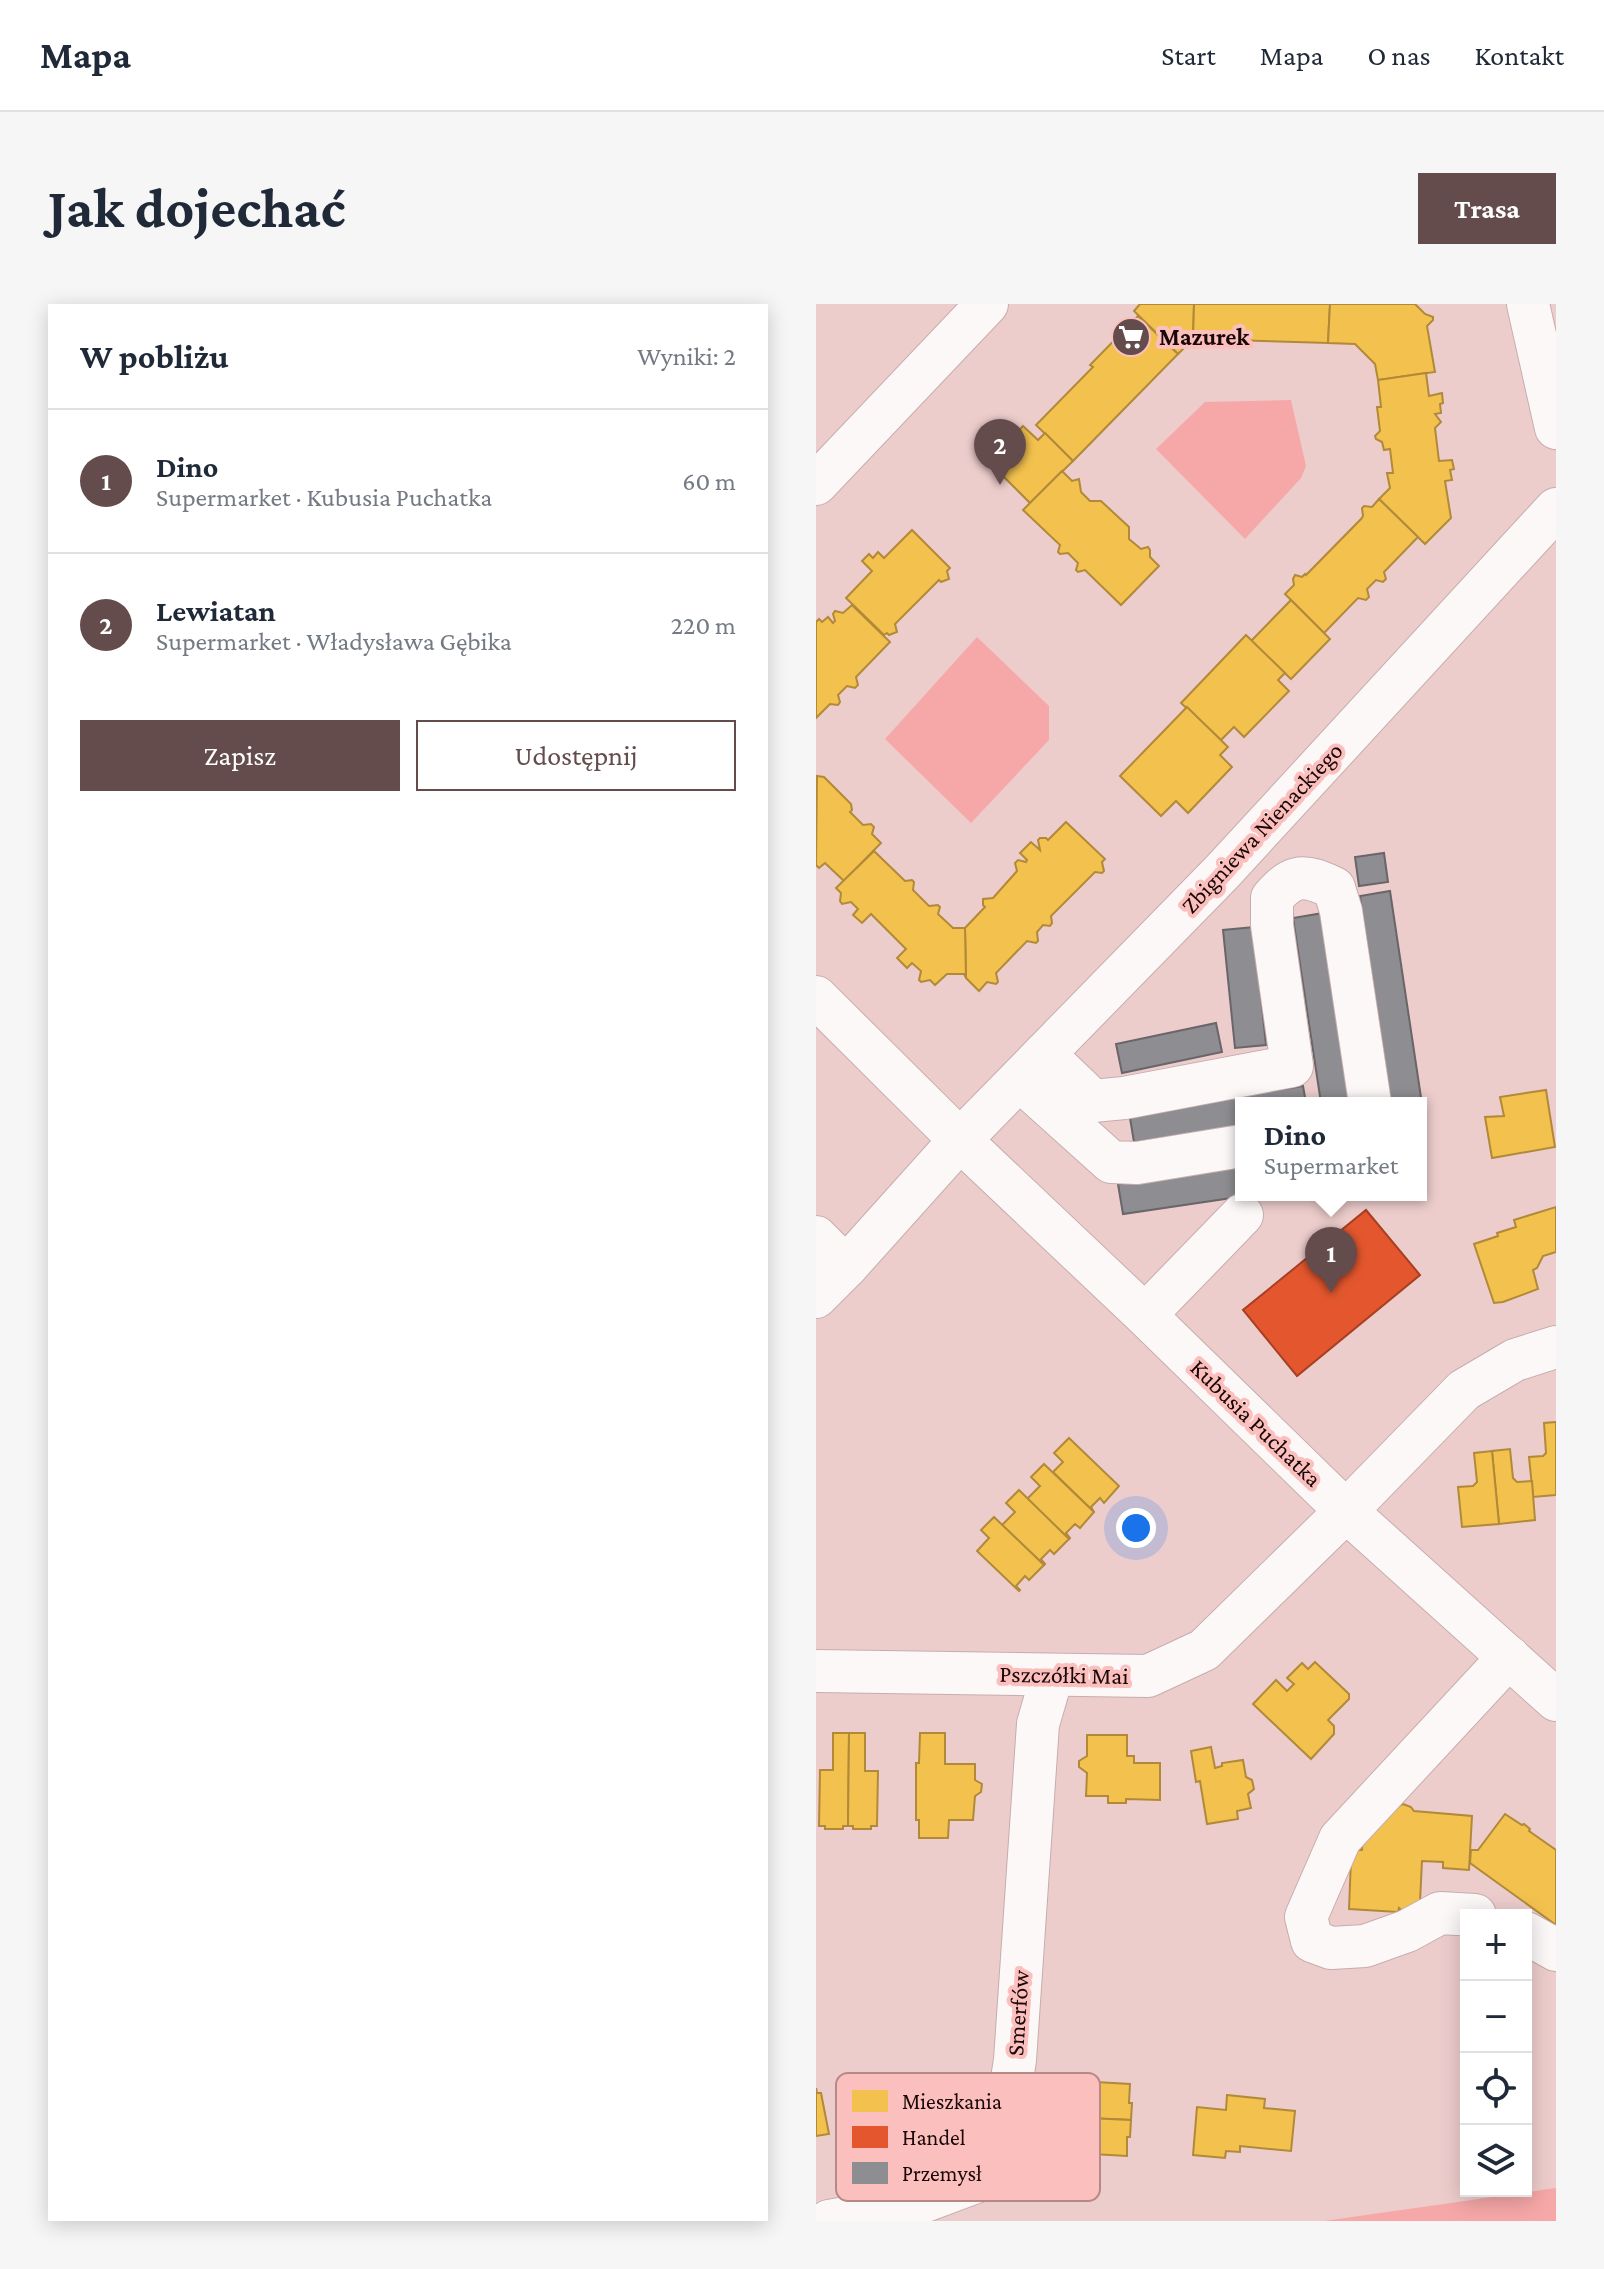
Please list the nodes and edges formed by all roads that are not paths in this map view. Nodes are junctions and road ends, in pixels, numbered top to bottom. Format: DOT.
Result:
graph roads {
  1 [pos="987,304"];
  2 [pos="1528,304"];
  3 [pos="1556,428"];
  4 [pos="816,484"];
  5 [pos="1556,509"];
  6 [pos="816,997"];
  7 [pos="1032,1067"];
  8 [pos="1369,1097"];
  9 [pos="960,1140"];
  10 [pos="1235,1147"];
  11 [pos="1242,1215"];
  12 [pos="816,1237"];
  13 [pos="846,1267"];
  14 [pos="816,1297"];
  15 [pos="1145,1315"];
  16 [pos="1556,1347"];
  17 [pos="1346,1511"];
  18 [pos="1509,1657"];
  19 [pos="816,1671"];
  20 [pos="1052,1676"];
  21 [pos="1556,1700"];
  22 [pos="1460,1914"];
  23 [pos="1532,1936"];
  24 [pos="1556,1950"];
  25 [pos="1013,2073"];
  26 [pos="925,2201"];
  27 [pos="829,2221"];
  1 -- 4 [label="street"];
  2 -- 3 [label="street"];
  5 -- 7 [label="street, Zbigniewa Nienackiego"];
  6 -- 9 [label="street, Kubusia Puchatka"];
  7 -- 8 [label="street"];
  7 -- 9 [label="street, Zbigniewa Nienackiego"];
  7 -- 10 [label="street"];
  9 -- 13 [label="street"];
  9 -- 15 [label="street, Kubusia Puchatka"];
  11 -- 15 [label="street"];
  12 -- 13 [label="street"];
  13 -- 14 [label="street"];
  15 -- 17 [label="street, Kubusia Puchatka"];
  16 -- 17 [label="street, Pszczółki Mai"];
  17 -- 18 [label="street, Kubusia Puchatka"];
  17 -- 20 [label="street, Pszczółki Mai"];
  18 -- 21 [label="street, Kubusia Puchatka"];
  18 -- 22 [label="street"];
  19 -- 20 [label="street, Pszczółki Mai"];
  20 -- 25 [label="street, Smerfów"];
  23 -- 24 [label="street"];
  26 -- 27 [label="street, Smerfów"];
}
